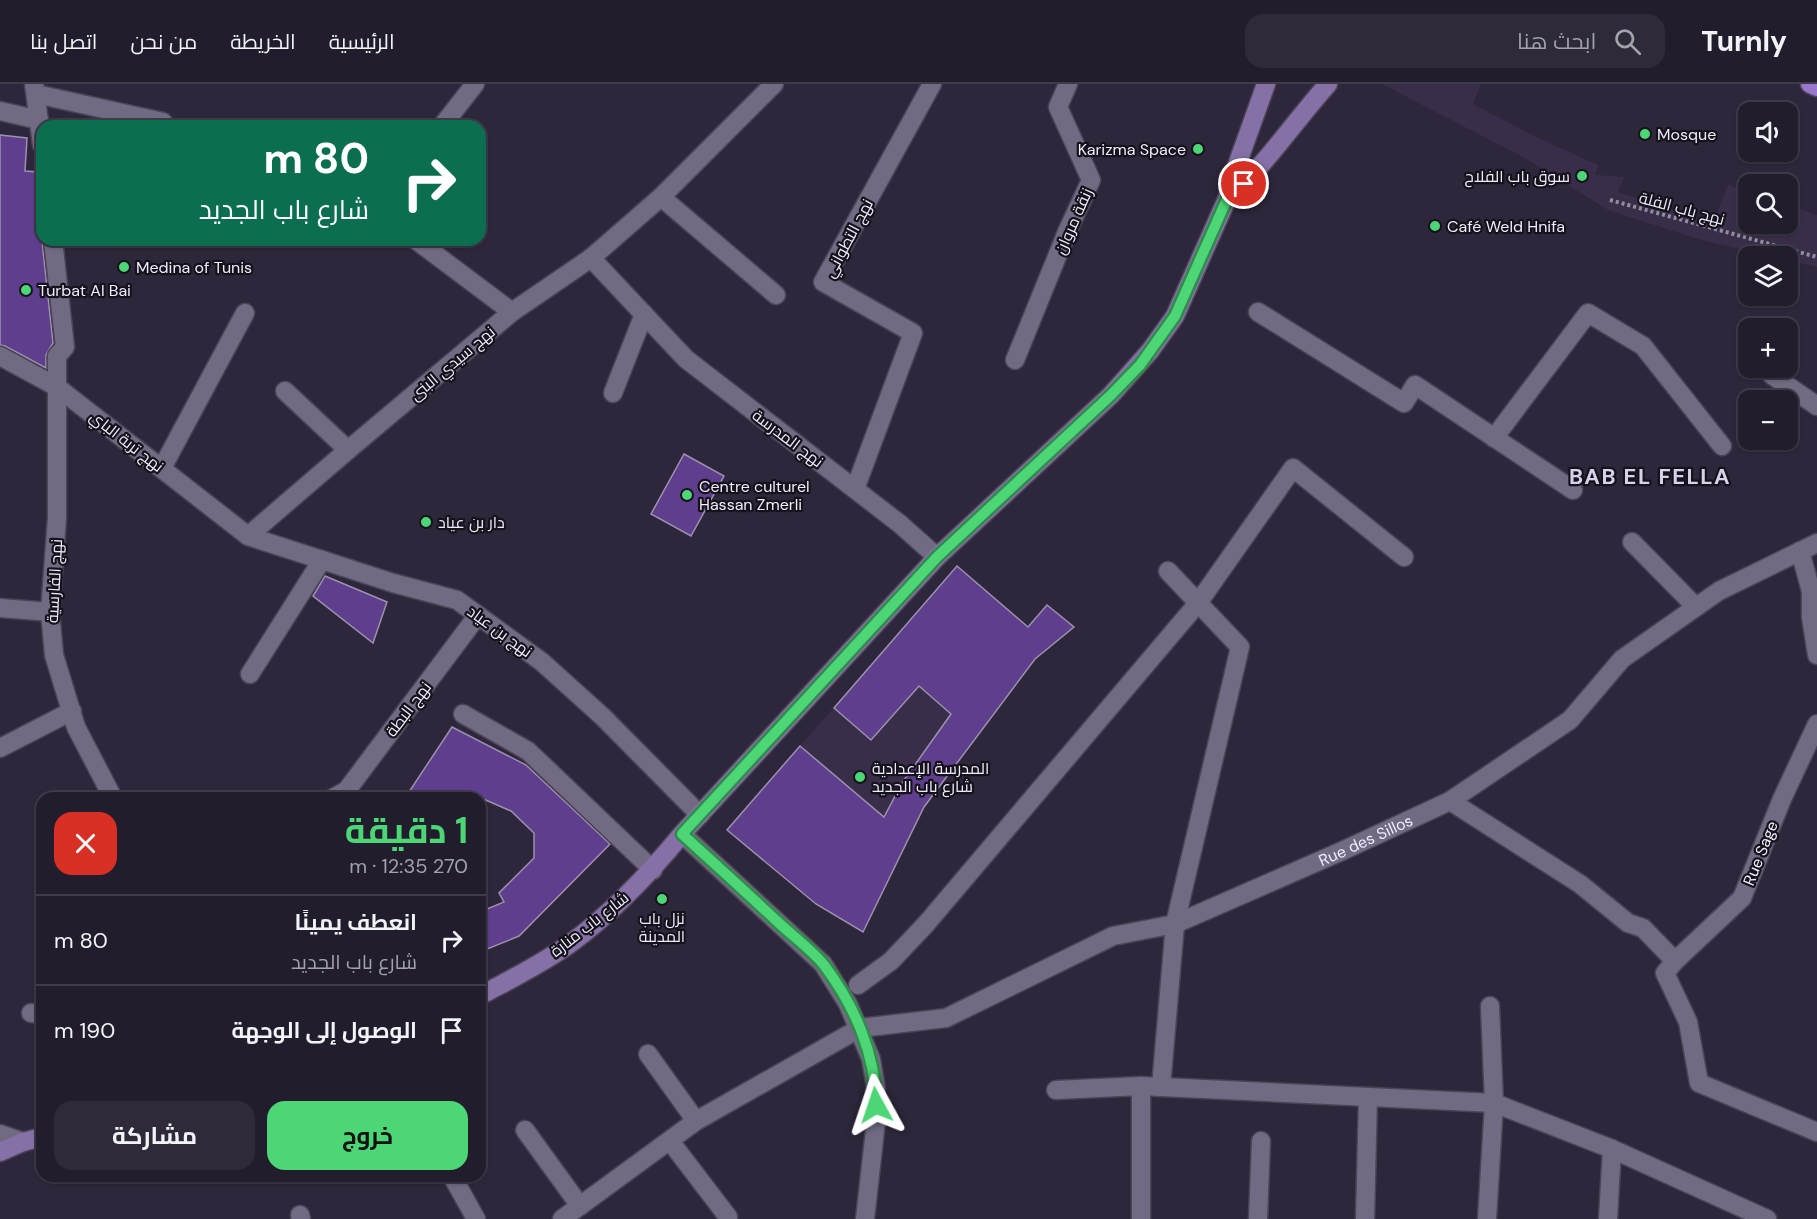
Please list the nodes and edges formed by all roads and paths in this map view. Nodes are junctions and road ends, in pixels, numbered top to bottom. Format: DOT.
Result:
graph roads {
  1 [pos="475,84"];
  2 [pos="774,84"];
  3 [pos="932,84"];
  4 [pos="1068,84"];
  5 [pos="1266,84"];
  6 [pos="1328,84"];
  7 [pos="1810,84"];
  8 [pos="1817,87"];
  9 [pos="35,89"];
  10 [pos="0,111"];
  11 [pos="39,120"];
  12 [pos="156,120"];
  13 [pos="447,120"];
  14 [pos="661,197"];
  15 [pos="1227,199"];
  16 [pos="1610,200"];
  17 [pos="54,246"];
  18 [pos="424,246"];
  19 [pos="1817,257"];
  20 [pos="591,258"];
  21 [pos="776,295"];
  22 [pos="512,312"];
  23 [pos="1258,312"];
  24 [pos="245,313"];
  25 [pos="644,314"];
  26 [pos="0,356"];
  27 [pos="1015,360"];
  28 [pos="1776,378"];
  29 [pos="57,387"];
  30 [pos="285,391"];
  31 [pos="613,393"];
  32 [pos="1817,406"];
  33 [pos="1494,438"];
  34 [pos="1722,446"];
  35 [pos="348,450"];
  36 [pos="162,468"];
  37 [pos="855,489"];
  38 [pos="1573,490"];
  39 [pos="248,536"];
  40 [pos="1632,542"];
  41 [pos="1817,543"];
  42 [pos="1800,551"];
  43 [pos="937,557"];
  44 [pos="1404,557"];
  45 [pos="322,560"];
  46 [pos="1168,571"];
  47 [pos="1198,603"];
  48 [pos="1696,607"];
  49 [pos="0,608"];
  50 [pos="50,612"];
  51 [pos="478,615"];
  52 [pos="1817,655"];
  53 [pos="250,674"];
  54 [pos="72,711"];
  55 [pos="464,714"];
  56 [pos="1817,724"];
  57 [pos="0,748"];
  58 [pos="110,792"];
  59 [pos="344,792"];
  60 [pos="1450,801"];
  61 [pos="700,815"];
  62 [pos="682,834"];
  63 [pos="653,870"];
  64 [pos="1175,924"];
  65 [pos="1675,961"];
  66 [pos="858,985"];
  67 [pos="486,992"];
  68 [pos="1490,1006"];
  69 [pos="860,1028"];
  70 [pos="648,1054"];
  71 [pos="1141,1086"];
  72 [pos="1161,1087"];
  73 [pos="1056,1090"];
  74 [pos="1368,1097"];
  75 [pos="1494,1103"];
  76 [pos="696,1121"];
  77 [pos="525,1130"];
  78 [pos="1817,1132"];
  79 [pos="0,1134"];
  80 [pos="36,1139"];
  81 [pos="670,1141"];
  82 [pos="1261,1141"];
  83 [pos="23,1142"];
  84 [pos="1612,1149"];
  85 [pos="0,1152"];
  86 [pos="455,1182"];
  87 [pos="580,1206"];
  88 [pos="728,1217"];
  89 [pos="476,1219"];
  90 [pos="562,1219"];
  91 [pos="865,1219"];
  92 [pos="1141,1219"];
  93 [pos="1258,1219"];
  94 [pos="1365,1219"];
  95 [pos="1487,1219"];
  96 [pos="1608,1219"];
  97 [pos="1767,1219"];
  1 -- 13 [label="street"];
  2 -- 14 [label="street, نهج سيدي البنى"];
  3 -- 37 [label="street, نهج التطواني"];
  4 -- 27 [label="street, زنقة مروان"];
  5 -- 15 [label="main road, شارع باب منارة"];
  6 -- 15 [label="main road"];
  7 -- 8 [label="main road"];
  9 -- 11 [label="street"];
  9 -- 12 [label="street"];
  10 -- 11 [label="street"];
  14 -- 20 [label="street, نهج سيدي البنى"];
  14 -- 21 [label="street"];
  15 -- 43 [label="main road, شارع باب منارة"];
  16 -- 19 [label="path, نهج باب الفلة"];
  17 -- 29 [label="street, نهج الفارسية"];
  18 -- 22 [label="street"];
  20 -- 22 [label="street, نهج سيدي البنى"];
  20 -- 25 [label="street, نهج المدرسة"];
  22 -- 35 [label="street, نهج سيدي البنى"];
  23 -- 33 [label="street"];
  24 -- 36 [label="street"];
  25 -- 31 [label="street"];
  25 -- 37 [label="street, نهج المدرسة"];
  26 -- 29 [label="street, نهج تربة الباي"];
  28 -- 32 [label="street"];
  29 -- 36 [label="street, نهج تربة الباي"];
  29 -- 50 [label="street, نهج الفارسية"];
  30 -- 35 [label="street"];
  33 -- 34 [label="street"];
  33 -- 38 [label="street"];
  35 -- 39 [label="street, نهج سيدي البنى"];
  36 -- 39 [label="street, نهج تربة الباي"];
  37 -- 43 [label="street, نهج المدرسة"];
  39 -- 45 [label="street, نهج بن عياد"];
  40 -- 48 [label="street"];
  41 -- 42 [label="street, Rue des Sillos"];
  42 -- 48 [label="street, Rue des Sillos"];
  42 -- 52 [label="street"];
  43 -- 61 [label="main road, شارع باب منارة"];
  44 -- 47 [label="street"];
  45 -- 51 [label="street, نهج بن عياد"];
  45 -- 53 [label="street"];
  46 -- 47 [label="street"];
  47 -- 64 [label="street"];
  47 -- 66 [label="street"];
  48 -- 60 [label="street, Rue des Sillos"];
  49 -- 50 [label="street"];
  50 -- 54 [label="street, نهج الفارسية"];
  51 -- 59 [label="street, نهج البطة"];
  51 -- 61 [label="street, نهج بن عياد"];
  54 -- 57 [label="street"];
  54 -- 58 [label="street, نهج الفارسية"];
  55 -- 63 [label="street"];
  56 -- 65 [label="street, Rue Sage"];
  60 -- 64 [label="street, Rue des Sillos"];
  60 -- 65 [label="street"];
  61 -- 62 [label="main road, شارع باب منارة"];
  62 -- 63 [label="main road, شارع باب منارة"];
  62 -- 69 [label="street"];
  63 -- 67 [label="main road, شارع باب منارة"];
  64 -- 69 [label="street, Rue des Sillos"];
  64 -- 72 [label="street"];
  65 -- 78 [label="street"];
  68 -- 75 [label="street"];
  69 -- 76 [label="street"];
  69 -- 91 [label="street"];
  70 -- 76 [label="street"];
  71 -- 72 [label="street"];
  71 -- 73 [label="street"];
  71 -- 92 [label="street"];
  72 -- 74 [label="street"];
  74 -- 75 [label="street"];
  74 -- 94 [label="street"];
  75 -- 84 [label="street"];
  75 -- 95 [label="street"];
  76 -- 81 [label="street"];
  77 -- 87 [label="street"];
  79 -- 83 [label="street"];
  80 -- 83 [label="main road"];
  81 -- 87 [label="street"];
  81 -- 88 [label="street"];
  82 -- 93 [label="street"];
  83 -- 85 [label="main road"];
  84 -- 96 [label="street"];
  84 -- 97 [label="street"];
  86 -- 89 [label="street"];
  87 -- 90 [label="street"];
}
